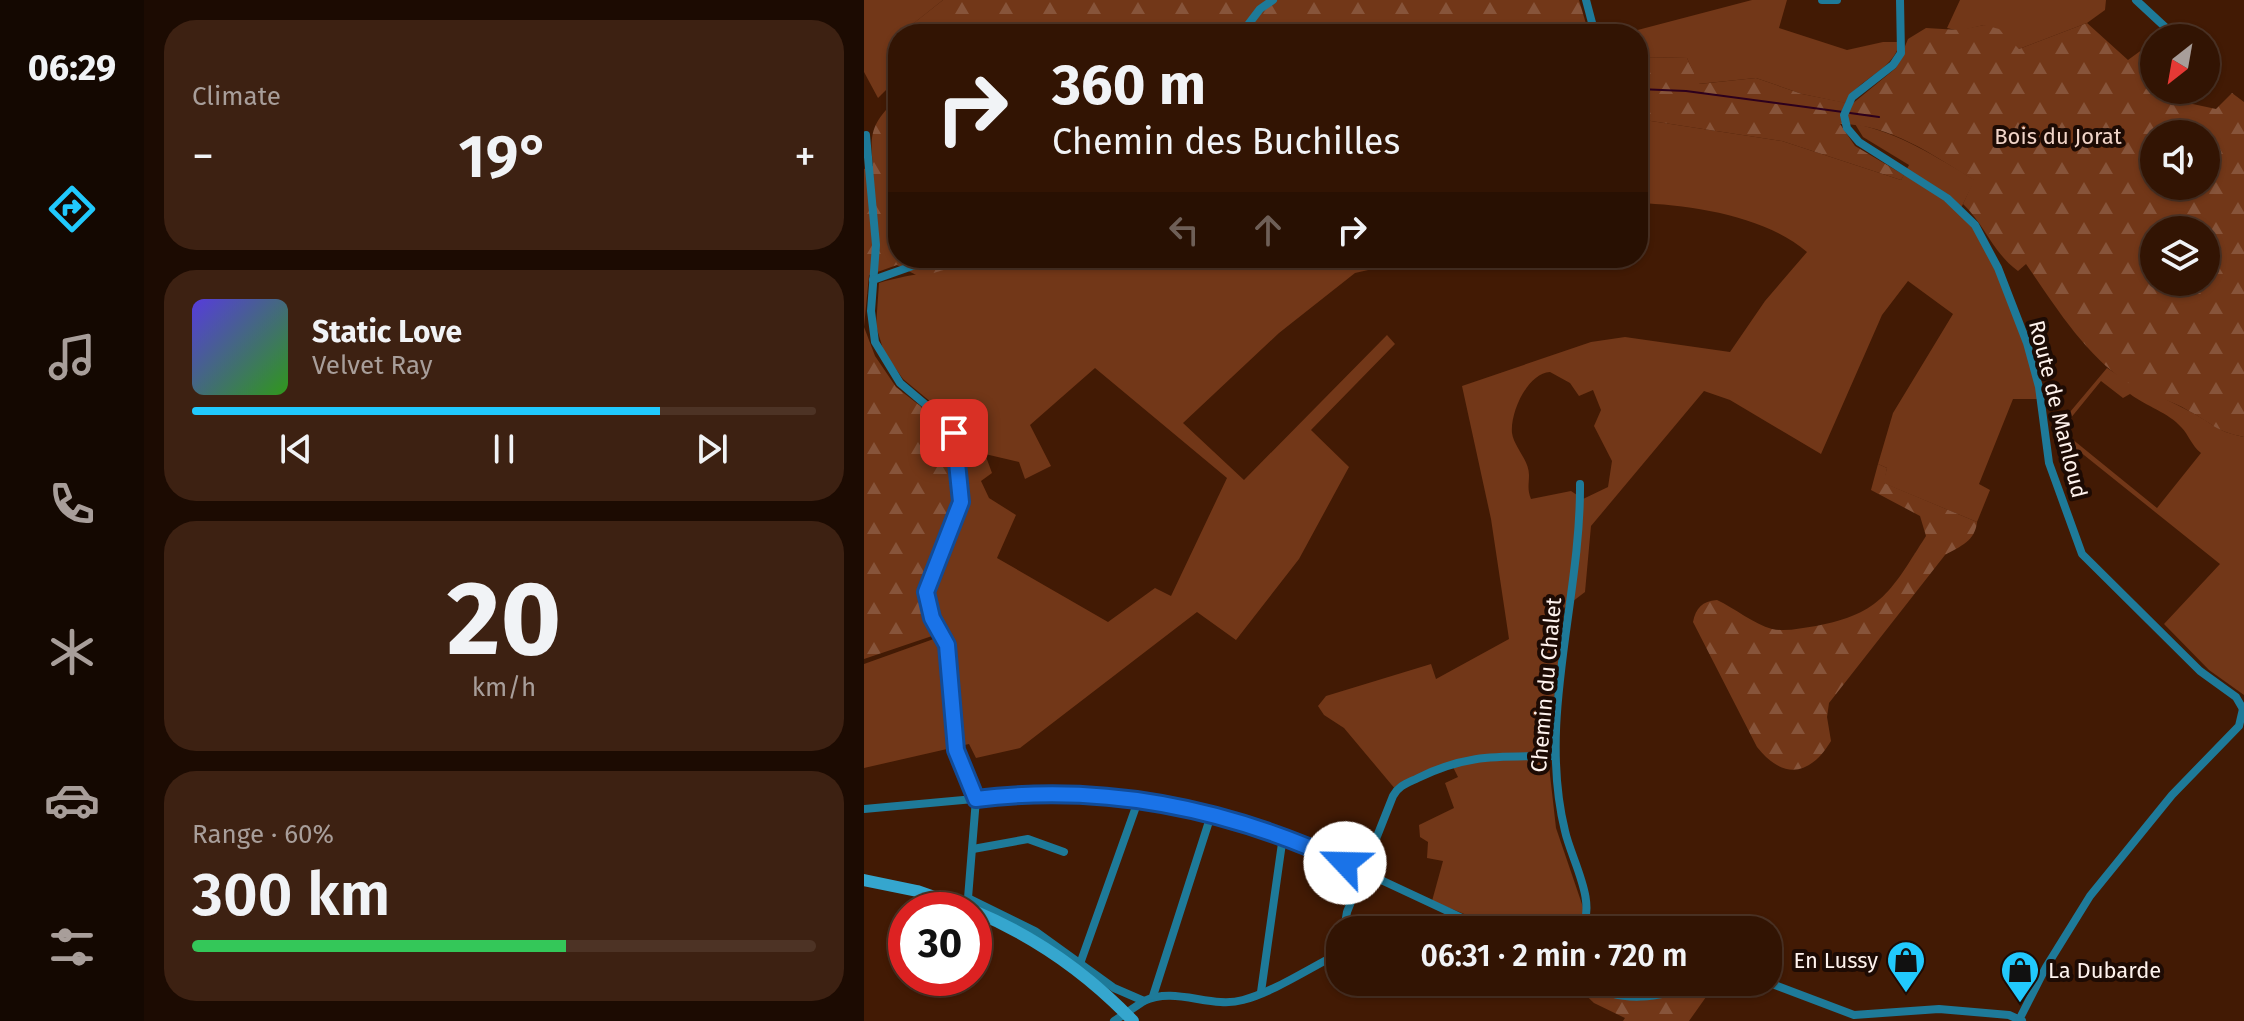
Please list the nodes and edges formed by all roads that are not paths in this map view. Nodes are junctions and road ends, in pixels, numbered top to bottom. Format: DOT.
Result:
graph roads {
  1 [pos="1273,0"];
  2 [pos="1586,0"];
  3 [pos="1822,0"];
  4 [pos="1837,0"];
  5 [pos="1900,0"];
  6 [pos="2136,0"];
  7 [pos="1249,24"];
  8 [pos="1592,24"];
  9 [pos="2162,24"];
  10 [pos="866,135"];
  11 [pos="907,268"];
  12 [pos="873,280"];
  13 [pos="1580,484"];
  14 [pos="2244,709"];
  15 [pos="1554,756"];
  16 [pos="976,799"];
  17 [pos="1138,801"];
  18 [pos="864,809"];
  19 [pos="1212,812"];
  20 [pos="1283,836"];
  21 [pos="973,849"];
  22 [pos="1064,852"];
  23 [pos="1365,872"];
  24 [pos="864,880"];
  25 [pos="920,892"];
  26 [pos="970,892"];
  27 [pos="992,915"];
  28 [pos="1346,916"];
  29 [pos="1451,916"];
  30 [pos="1585,916"];
  31 [pos="992,920"];
  32 [pos="1326,960"];
  33 [pos="1081,961"];
  34 [pos="1782,988"];
  35 [pos="1261,992"];
  36 [pos="1153,996"];
  37 [pos="1615,996"];
  38 [pos="1659,996"];
  39 [pos="1144,1001"];
  40 [pos="1124,1018"];
  41 [pos="2021,1020"];
  1 -- 7 [label="street"];
  2 -- 8 [label="street"];
  3 -- 4 [label="street"];
  5 -- 14 [label="street, Route de Manloud"];
  6 -- 9 [label="street"];
  10 -- 12 [label="street"];
  11 -- 12 [label="street"];
  12 -- 16 [label="street"];
  13 -- 15 [label="street, Chemin du Chalet"];
  14 -- 41 [label="street"];
  15 -- 23 [label="street"];
  15 -- 30 [label="street, Chemin du Chalet"];
  16 -- 17 [label="street"];
  16 -- 18 [label="street"];
  16 -- 21 [label="street"];
  17 -- 19 [label="street"];
  17 -- 33 [label="street"];
  19 -- 20 [label="street"];
  19 -- 36 [label="street"];
  20 -- 23 [label="street"];
  20 -- 35 [label="street"];
  21 -- 22 [label="street"];
  21 -- 26 [label="street"];
  23 -- 28 [label="street"];
  23 -- 29 [label="street"];
  24 -- 25 [label="main road"];
  27 -- 33 [label="street"];
  31 -- 40 [label="main road"];
  32 -- 35 [label="street"];
  33 -- 39 [label="street"];
  34 -- 41 [label="street"];
  35 -- 36 [label="street"];
  36 -- 39 [label="street"];
  37 -- 38 [label="street"];
  39 -- 40 [label="street"];
}
